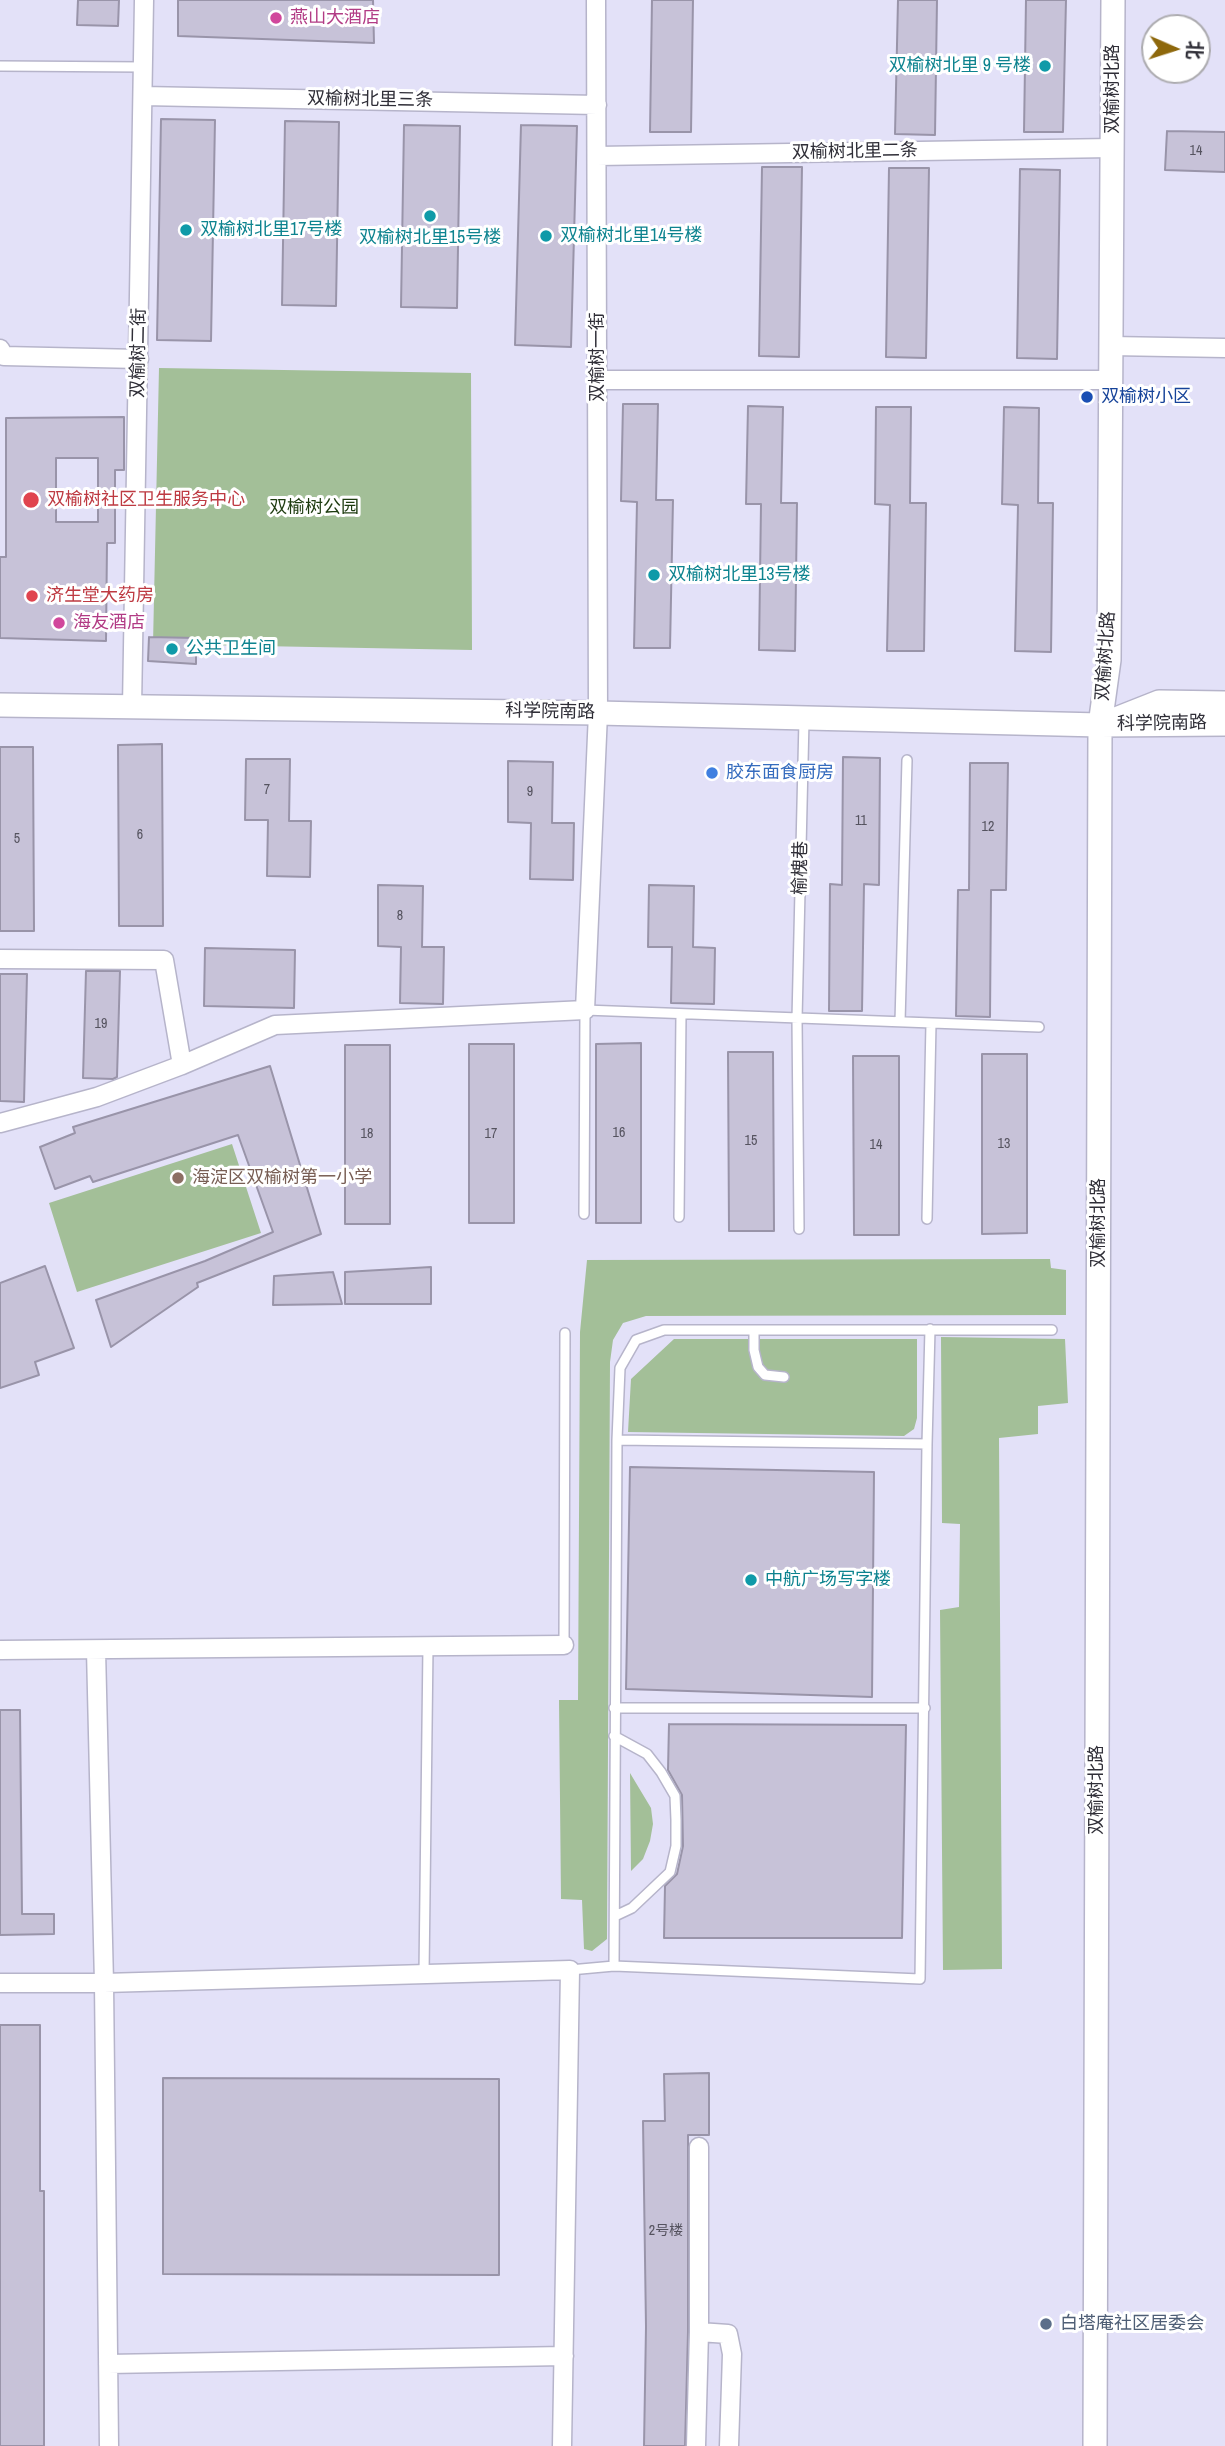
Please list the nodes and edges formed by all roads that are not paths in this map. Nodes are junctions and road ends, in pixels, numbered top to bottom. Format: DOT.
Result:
graph roads {
  1 [pos="144,0"];
  2 [pos="596,0"];
  3 [pos="1113,0"];
  4 [pos="0,66"];
  5 [pos="143,67"];
  6 [pos="143,96"];
  7 [pos="597,105"];
  8 [pos="1112,148"];
  9 [pos="597,156"];
  10 [pos="1111,346"];
  11 [pos="1225,348"];
  12 [pos="0,349"];
  13 [pos="138,359"];
  14 [pos="598,380"];
  15 [pos="1111,380"];
  16 [pos="1225,703"];
  17 [pos="0,705"];
  18 [pos="132,707"];
  19 [pos="598,713"];
  20 [pos="804,718"];
  21 [pos="1225,724"];
  22 [pos="1100,725"];
  23 [pos="907,760"];
  24 [pos="0,959"];
  25 [pos="585,1010"];
  26 [pos="681,1014"];
  27 [pos="797,1019"];
  28 [pos="900,1022"];
  29 [pos="931,1023"];
  30 [pos="1038,1027"];
  31 [pos="182,1065"];
  32 [pos="0,1123"];
  33 [pos="584,1214"];
  34 [pos="679,1217"];
  35 [pos="927,1219"];
  36 [pos="799,1229"];
  37 [pos="754,1329"];
  38 [pos="930,1329"];
  39 [pos="1052,1330"];
  40 [pos="565,1333"];
  41 [pos="784,1377"];
  42 [pos="617,1440"];
  43 [pos="927,1444"];
  44 [pos="564,1645"];
  45 [pos="428,1646"];
  46 [pos="0,1650"];
  47 [pos="96,1650"];
  48 [pos="614,1708"];
  49 [pos="925,1709"];
  50 [pos="614,1736"];
  51 [pos="615,1916"];
  52 [pos="614,1966"];
  53 [pos="570,1970"];
  54 [pos="424,1974"];
  55 [pos="0,1983"];
  56 [pos="104,1983"];
  57 [pos="699,2147"];
  58 [pos="699,2332"];
  59 [pos="564,2356"];
  60 [pos="108,2364"];
  61 [pos="109,2446"];
  62 [pos="562,2446"];
  63 [pos="696,2446"];
  64 [pos="729,2446"];
  65 [pos="1096,2446"];
  1 -- 5 [label="street, 双榆树二街"];
  2 -- 7 [label="street, 双榆树一街"];
  3 -- 8 [label="street, 双榆树北路"];
  4 -- 5 [label="lane"];
  5 -- 6 [label="street, 双榆树二街"];
  6 -- 7 [label="street, 双榆树北里三条"];
  6 -- 13 [label="street, 双榆树二街"];
  7 -- 9 [label="street, 双榆树一街"];
  8 -- 9 [label="street, 双榆树北里二条"];
  8 -- 10 [label="street, 双榆树北路"];
  9 -- 14 [label="street, 双榆树一街"];
  10 -- 11 [label="street"];
  10 -- 15 [label="street, 双榆树北路"];
  12 -- 13 [label="street"];
  13 -- 18 [label="street, 双榆树二街"];
  14 -- 15 [label="street"];
  14 -- 19 [label="street, 双榆树一街"];
  15 -- 22 [label="street, 双榆树北路"];
  16 -- 22 [label="street, 科学院南路"];
  17 -- 18 [label="street, 科学院南路"];
  18 -- 19 [label="street, 科学院南路"];
  19 -- 20 [label="street, 科学院南路"];
  19 -- 25 [label="street, 双榆树一街"];
  20 -- 22 [label="street, 科学院南路"];
  20 -- 27 [label="lane, 榆槐巷"];
  21 -- 22 [label="street, 科学院南路"];
  22 -- 65 [label="street, 双榆树北路"];
  23 -- 28 [label="lane"];
  24 -- 31 [label="street"];
  25 -- 26 [label="lane"];
  25 -- 31 [label="street"];
  25 -- 33 [label="lane"];
  26 -- 27 [label="lane"];
  26 -- 34 [label="lane"];
  27 -- 28 [label="lane"];
  27 -- 36 [label="lane, 榆槐巷"];
  28 -- 29 [label="lane"];
  29 -- 30 [label="lane"];
  29 -- 35 [label="lane"];
  31 -- 32 [label="street"];
  37 -- 38 [label="lane"];
  37 -- 41 [label="lane"];
  37 -- 42 [label="lane"];
  38 -- 39 [label="lane"];
  38 -- 43 [label="lane"];
  40 -- 44 [label="lane"];
  42 -- 43 [label="lane"];
  42 -- 48 [label="lane"];
  43 -- 49 [label="lane"];
  44 -- 45 [label="street"];
  45 -- 47 [label="street"];
  45 -- 54 [label="lane"];
  46 -- 47 [label="street"];
  47 -- 56 [label="street"];
  48 -- 49 [label="lane"];
  48 -- 50 [label="lane"];
  49 -- 52 [label="lane"];
  50 -- 51 [label="lane"];
  50 -- 51 [label="lane"];
  51 -- 52 [label="lane"];
  52 -- 53 [label="lane"];
  53 -- 54 [label="street"];
  53 -- 59 [label="street"];
  54 -- 56 [label="street"];
  55 -- 56 [label="street"];
  56 -- 60 [label="street"];
  57 -- 58 [label="street"];
  58 -- 63 [label="street"];
  58 -- 64 [label="street"];
  59 -- 60 [label="street"];
  59 -- 62 [label="street"];
  60 -- 61 [label="street"];
}
